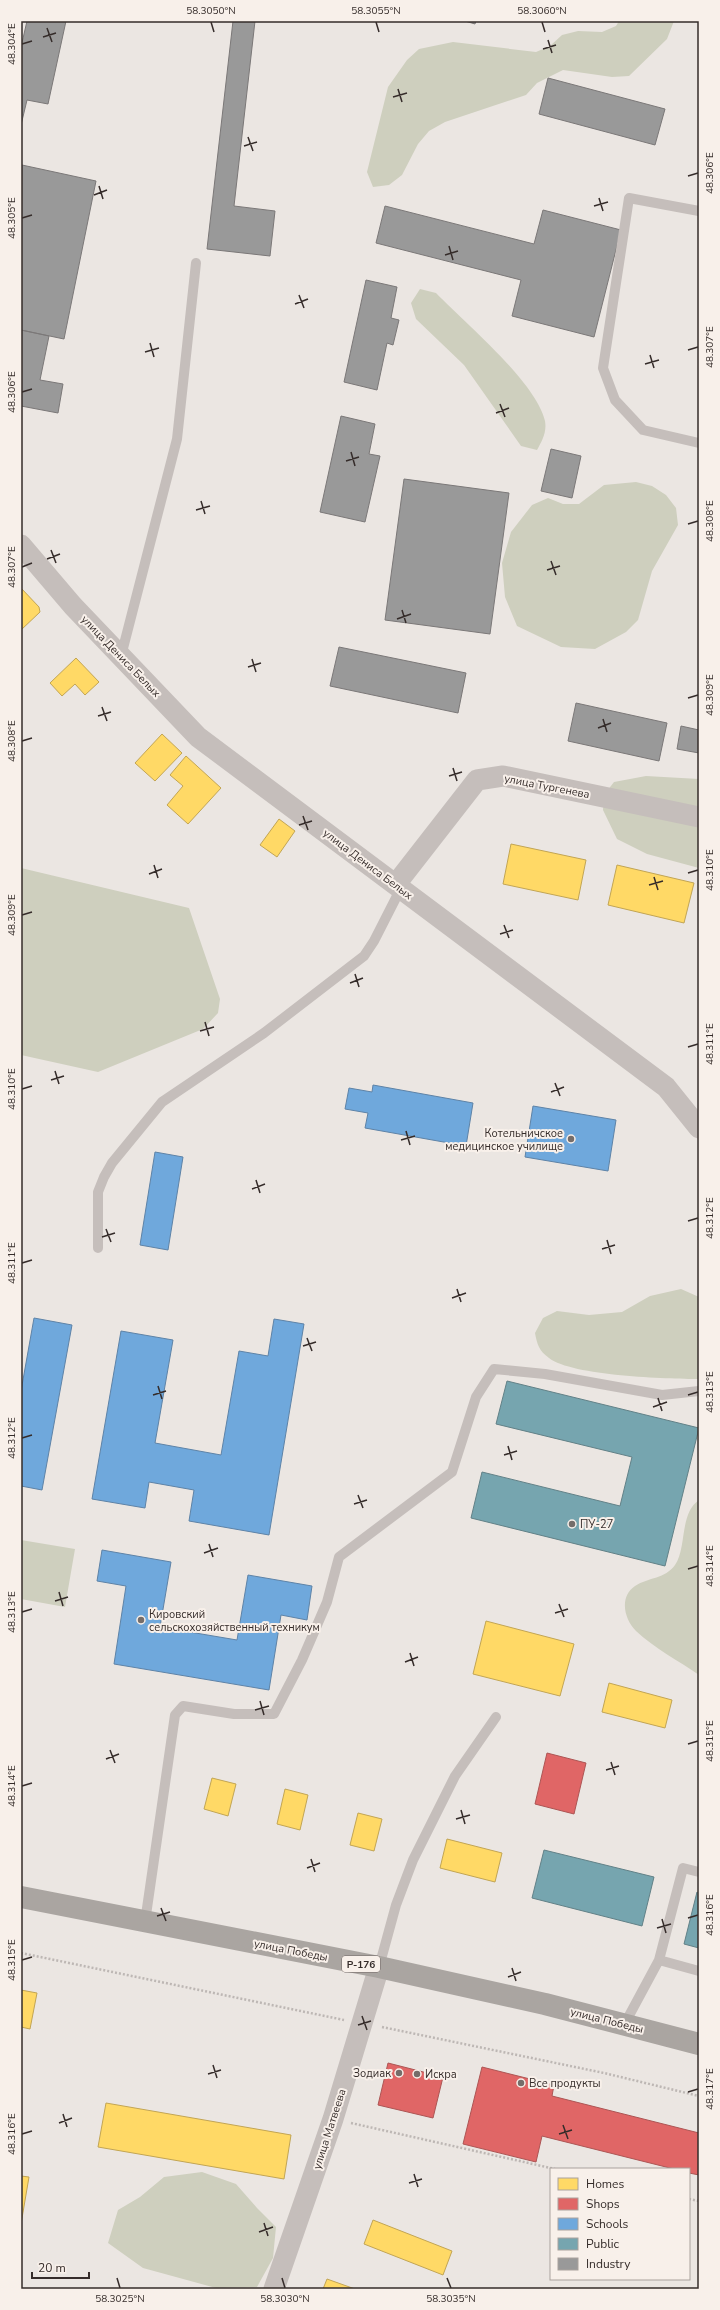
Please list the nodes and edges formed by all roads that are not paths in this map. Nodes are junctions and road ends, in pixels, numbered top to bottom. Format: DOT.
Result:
graph roads {
  1 [pos="699,211"];
  2 [pos="196,263"];
  3 [pos="699,443"];
  4 [pos="21,545"];
  5 [pos="122,656"];
  6 [pos="699,817"];
  7 [pos="398,886"];
  8 [pos="699,1128"];
  9 [pos="98,1248"];
  10 [pos="699,1391"];
  11 [pos="496,1717"];
  12 [pos="699,1872"];
  13 [pos="21,1897"];
  14 [pos="145,1922"];
  15 [pos="659,1960"];
  16 [pos="379,1967"];
  17 [pos="699,1970"];
  18 [pos="624,2025"];
  19 [pos="699,2044"];
  20 [pos="274,2289"];
  1 -- 3 [label="lane"];
  2 -- 5 [label="lane"];
  4 -- 5 [label="street, улица Дениса Белых"];
  5 -- 7 [label="street, улица Дениса Белых"];
  6 -- 7 [label="street, улица Тургенева"];
  7 -- 8 [label="street, улица Дениса Белых"];
  7 -- 9 [label="lane"];
  10 -- 14 [label="lane"];
  11 -- 16 [label="lane"];
  12 -- 15 [label="lane"];
  13 -- 14 [label="highway, улица Победы / Р-176"];
  14 -- 16 [label="highway, улица Победы / Р-176"];
  15 -- 17 [label="lane"];
  15 -- 18 [label="lane"];
  16 -- 18 [label="highway, улица Победы / Р-176"];
  16 -- 20 [label="street, улица Матвеева"];
  18 -- 19 [label="highway, улица Победы / Р-176"];
}
